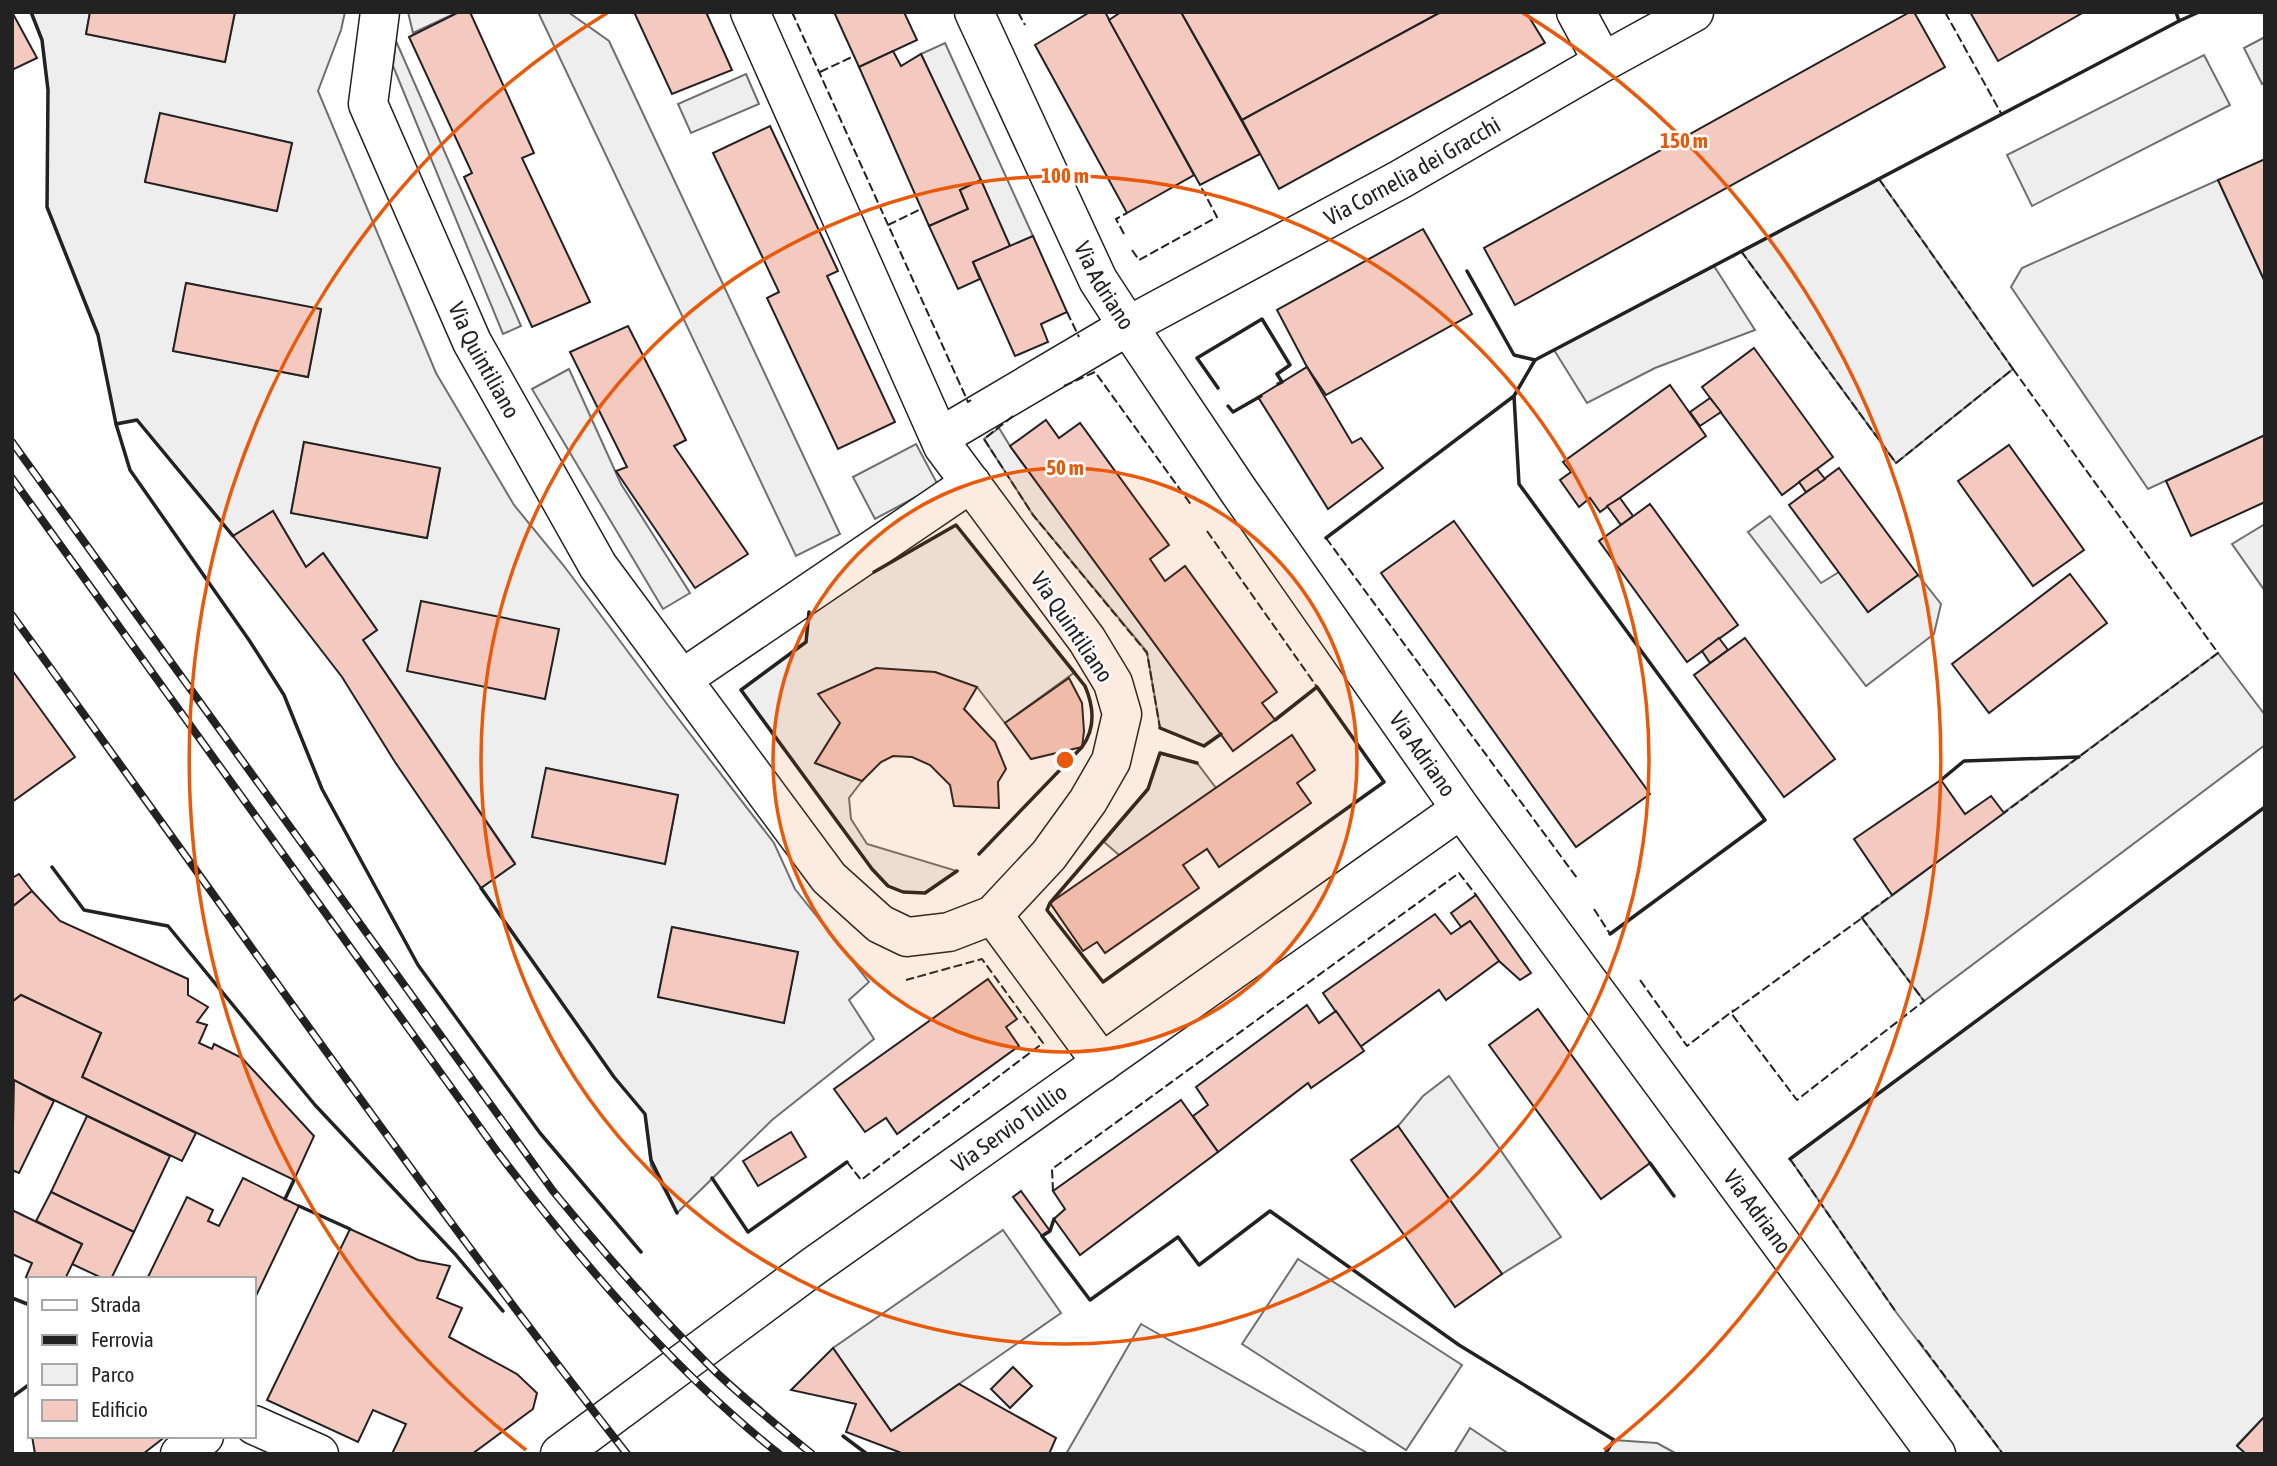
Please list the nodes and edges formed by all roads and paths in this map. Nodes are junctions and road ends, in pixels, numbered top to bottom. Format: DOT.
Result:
graph roads {
  1 [pos="380,12"];
  2 [pos="750,12"];
  3 [pos="974,12"];
  4 [pos="1576,12"];
  5 [pos="1694,12"];
  6 [pos="1603,62"];
  7 [pos="1128,326"];
  8 [pos="940,437"];
  9 [pos="971,483"];
  10 [pos="682,679"];
  11 [pos="1461,809"];
  12 [pos="993,915"];
  13 [pos="1102,1063"];
  14 [pos="256,1427"];
  15 [pos="201,1438"];
  16 [pos="180,1454"];
  17 [pos="319,1454"];
  18 [pos="560,1454"];
  19 [pos="1936,1454"];
  1 -- 10 [label="street, Via Quintiliano"];
  2 -- 8 [label="street, Via Quintiliano"];
  3 -- 7 [label="street, Via Adriano"];
  4 -- 6 [label="street"];
  5 -- 6 [label="street, Via Cornelia dei Gracchi"];
  6 -- 7 [label="street, Via Cornelia dei Gracchi"];
  7 -- 8 [label="street, Via Cornelia dei Gracchi"];
  7 -- 11 [label="street, Via Adriano"];
  8 -- 9 [label="street, Via Quintiliano"];
  9 -- 10 [label="street"];
  9 -- 12 [label="street, Via Quintiliano"];
  10 -- 12 [label="street, Via Quintiliano"];
  11 -- 13 [label="street, Via Servio Tullio"];
  11 -- 19 [label="street, Via Adriano"];
  12 -- 13 [label="street"];
  13 -- 18 [label="street, Via Servio Tullio"];
  14 -- 17 [label="street"];
  15 -- 16 [label="street"];
}
